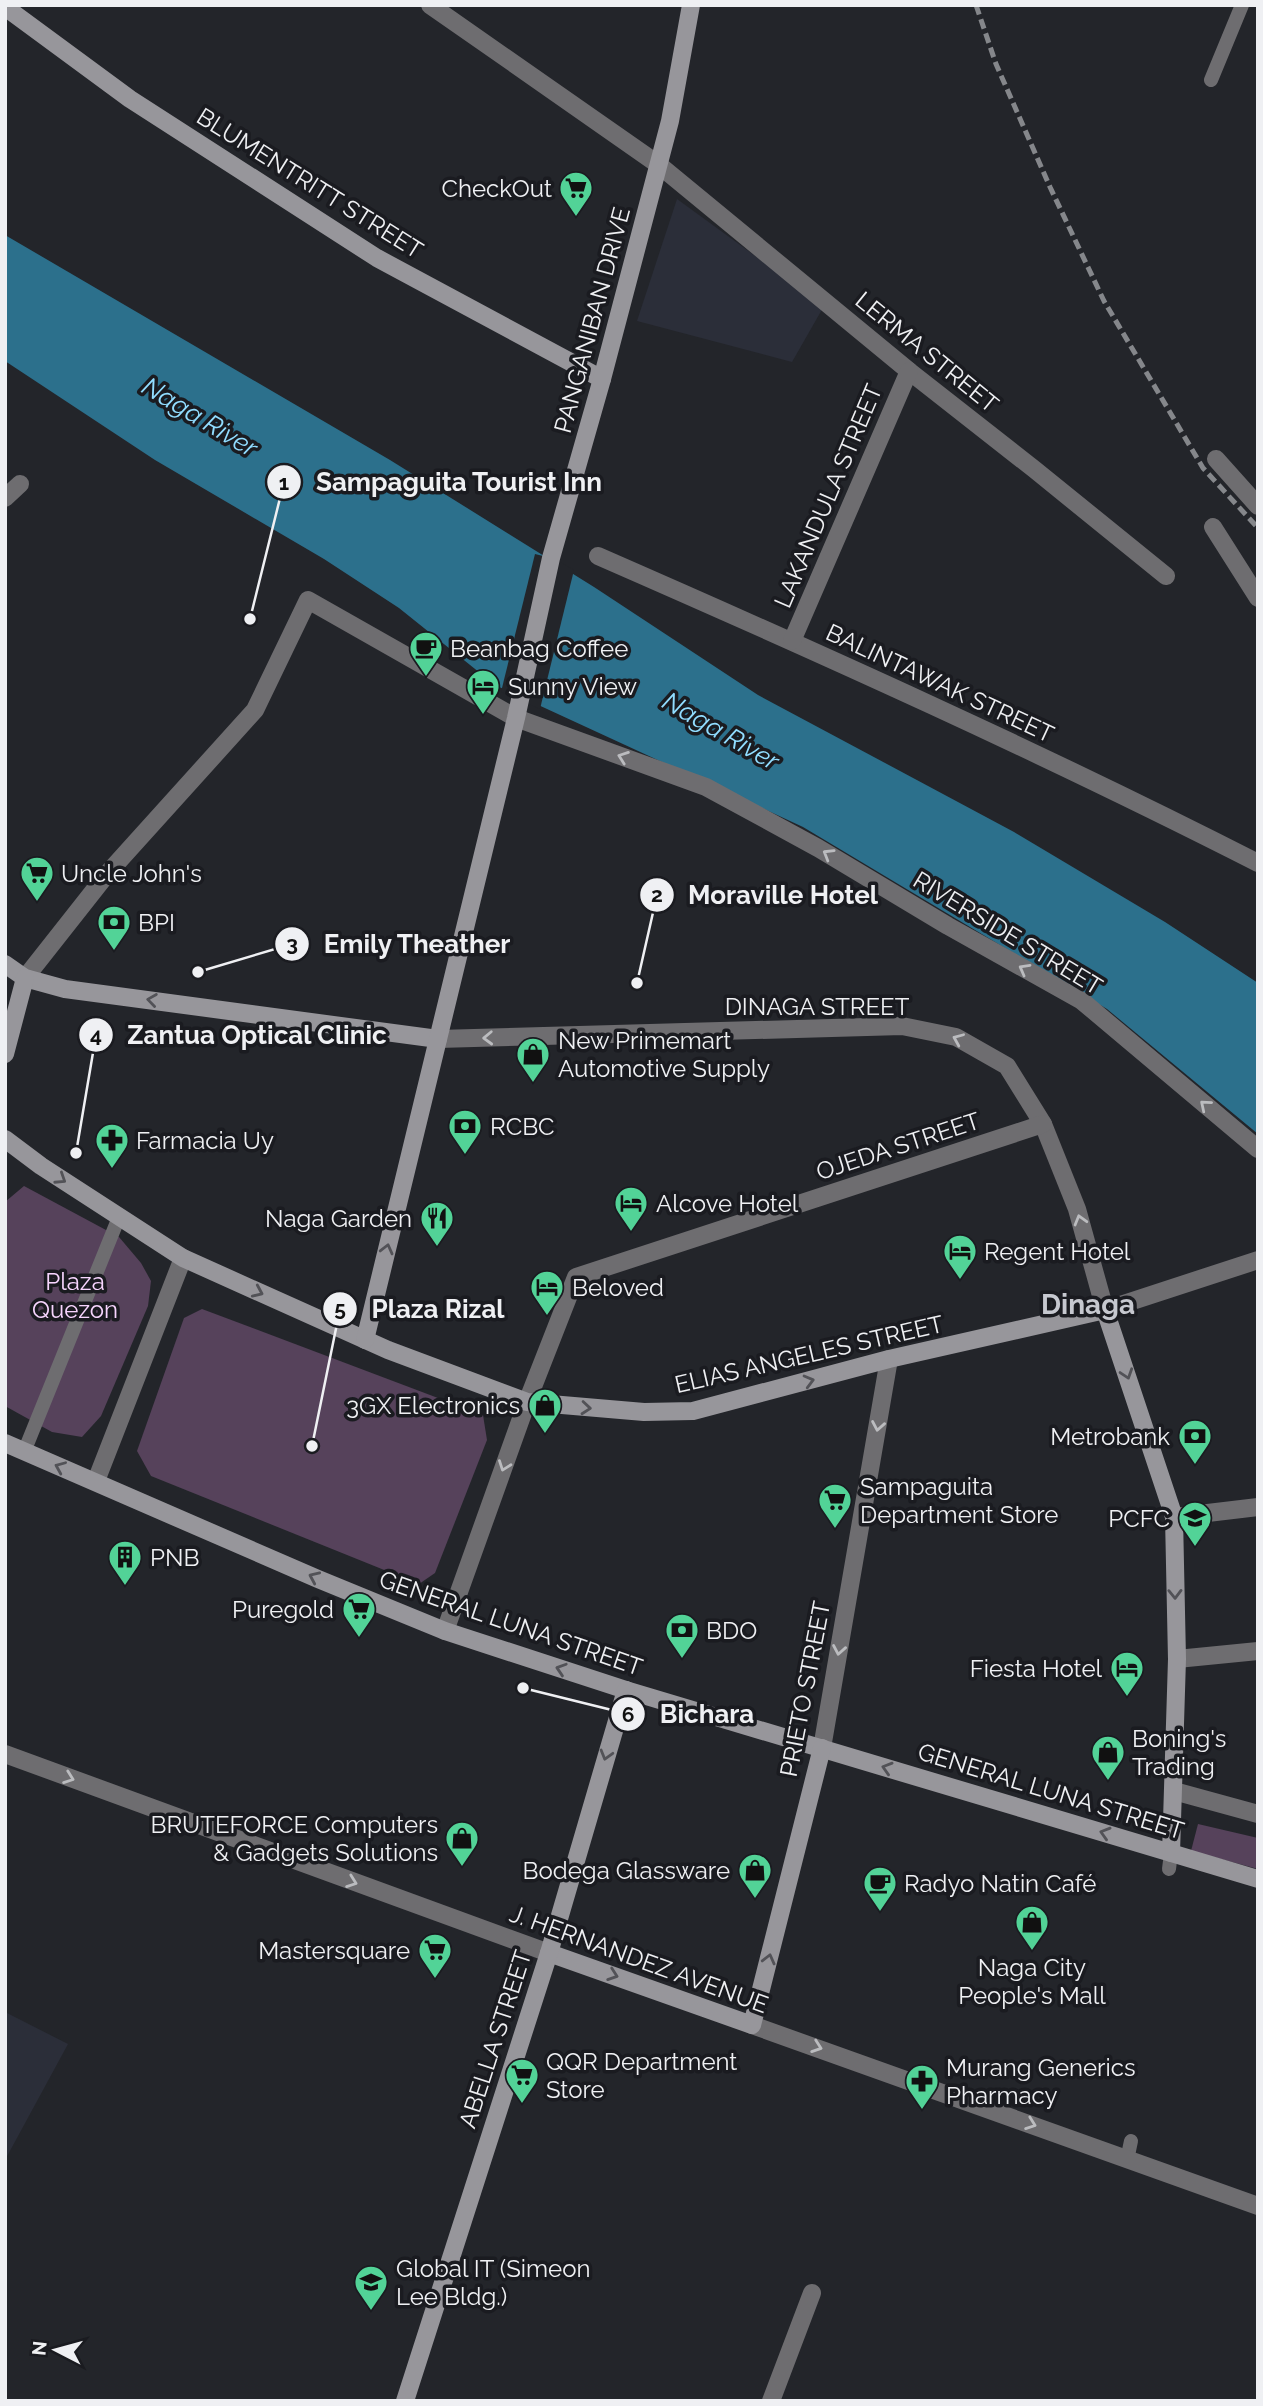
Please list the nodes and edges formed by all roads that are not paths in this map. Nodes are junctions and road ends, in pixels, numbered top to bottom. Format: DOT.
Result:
graph roads {
  1 [pos="430,5"];
  2 [pos="691,5"];
  3 [pos="1242,5"];
  4 [pos="5,7"];
  5 [pos="1211,80"];
  6 [pos="659,165"];
  7 [pos="909,371"];
  8 [pos="602,379"];
  9 [pos="1216,459"];
  10 [pos="20,484"];
  11 [pos="5,498"];
  12 [pos="1258,506"];
  13 [pos="1213,527"];
  14 [pos="597,556"];
  15 [pos="1166,576"];
  16 [pos="1258,598"];
  17 [pos="792,641"];
  18 [pos="517,713"];
  19 [pos="1258,863"];
  20 [pos="5,964"];
  21 [pos="24,978"];
  22 [pos="438,1039"];
  23 [pos="5,1054"];
  24 [pos="1043,1124"];
  25 [pos="5,1139"];
  26 [pos="1258,1149"];
  27 [pos="119,1217"];
  28 [pos="183,1258"];
  29 [pos="1258,1260"];
  30 [pos="1105,1310"];
  31 [pos="365,1339"];
  32 [pos="889,1359"];
  33 [pos="527,1402"];
  34 [pos="5,1443"];
  35 [pos="24,1451"];
  36 [pos="96,1481"];
  37 [pos="1258,1507"];
  38 [pos="1174,1517"];
  39 [pos="444,1631"];
  40 [pos="1258,1651"];
  41 [pos="1177,1658"];
  42 [pos="626,1690"];
  43 [pos="822,1748"];
  44 [pos="5,1754"];
  45 [pos="1174,1791"];
  46 [pos="1258,1814"];
  47 [pos="1170,1861"];
  48 [pos="1258,1879"];
  49 [pos="549,1953"];
  50 [pos="752,2025"];
  51 [pos="1131,2141"];
  52 [pos="1127,2160"];
  53 [pos="1258,2206"];
  54 [pos="813,2293"];
  55 [pos="405,2401"];
  56 [pos="771,2401"];
  1 -- 6 [label="street, LERMA STREET"];
  2 -- 6 [label="main road, PANGANIBAN DRIVE"];
  3 -- 5 [label="lane"];
  4 -- 8 [label="main road, BLUMENTRITT STREET"];
  6 -- 7 [label="street, LERMA STREET"];
  6 -- 8 [label="main road, PANGANIBAN DRIVE"];
  7 -- 15 [label="street, LERMA STREET"];
  7 -- 17 [label="street, LAKANDULA STREET"];
  8 -- 18 [label="main road, PANGANIBAN DRIVE"];
  9 -- 12 [label="street"];
  10 -- 11 [label="street"];
  13 -- 16 [label="street"];
  14 -- 17 [label="street, BALINTAWAK STREET"];
  17 -- 19 [label="street, BALINTAWAK STREET"];
  18 -- 21 [label="street, RIVERSIDE STREET"];
  18 -- 22 [label="main road, PANGANIBAN DRIVE"];
  26 -- 18 [label="street, RIVERSIDE STREET, one-way"];
  20 -- 21 [label="main road"];
  22 -- 21 [label="main road, one-way"];
  21 -- 23 [label="main road"];
  24 -- 22 [label="street, DINAGA STREET, one-way"];
  31 -- 22 [label="main road, PANGANIBAN DRIVE, one-way"];
  30 -- 24 [label="street, DINAGA STREET, one-way"];
  24 -- 33 [label="street, OJEDA STREET"];
  25 -- 27 [label="main road, ELIAS ANGELES STREET, one-way"];
  27 -- 28 [label="main road, ELIAS ANGELES STREET"];
  27 -- 35 [label="lane"];
  28 -- 31 [label="main road, ELIAS ANGELES STREET, one-way"];
  28 -- 36 [label="street"];
  29 -- 30 [label="street, ELIAS ANGELES STREET"];
  30 -- 32 [label="main road, ELIAS ANGELES STREET"];
  30 -- 38 [label="main road, one-way"];
  31 -- 33 [label="main road, ELIAS ANGELES STREET"];
  33 -- 32 [label="main road, ELIAS ANGELES STREET, one-way"];
  32 -- 43 [label="street, PRIETO STREET, one-way"];
  33 -- 39 [label="street, one-way"];
  34 -- 35 [label="main road, GENERAL LUNA STREET"];
  36 -- 35 [label="main road, GENERAL LUNA STREET, one-way"];
  39 -- 36 [label="main road, GENERAL LUNA STREET, one-way"];
  37 -- 38 [label="street"];
  38 -- 41 [label="main road, one-way"];
  42 -- 39 [label="main road, GENERAL LUNA STREET, one-way"];
  40 -- 41 [label="street"];
  41 -- 45 [label="main road"];
  42 -- 43 [label="main road, GENERAL LUNA STREET"];
  42 -- 49 [label="main road, ABELLA STREET, one-way"];
  47 -- 43 [label="main road, GENERAL LUNA STREET, one-way"];
  50 -- 43 [label="main road, PRIETO STREET, one-way"];
  44 -- 49 [label="street, J. HERNANDEZ AVENUE, one-way"];
  45 -- 46 [label="street"];
  45 -- 47 [label="main road"];
  47 -- 48 [label="main road, GENERAL LUNA STREET"];
  49 -- 50 [label="main road, J. HERNANDEZ AVENUE, one-way"];
  49 -- 55 [label="main road, ABELLA STREET"];
  50 -- 52 [label="street, J. HERNANDEZ AVENUE, one-way"];
  51 -- 52 [label="lane"];
  52 -- 53 [label="street, J. HERNANDEZ AVENUE"];
  54 -- 56 [label="street"];
}
